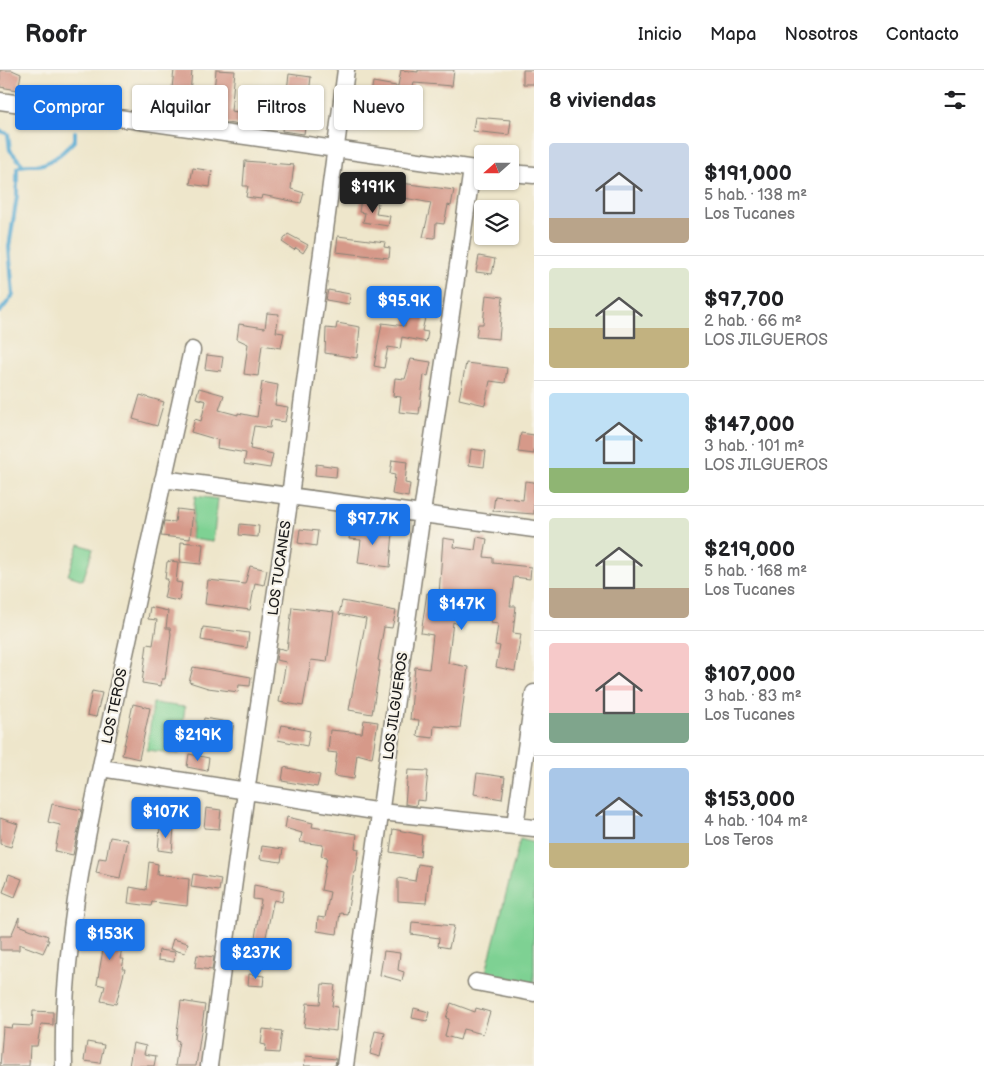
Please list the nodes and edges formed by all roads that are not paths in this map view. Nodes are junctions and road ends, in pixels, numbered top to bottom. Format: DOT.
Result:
graph roads {
  1 [pos="346,70"];
  2 [pos="0,100"];
  3 [pos="335,149"];
  4 [pos="474,169"];
  5 [pos="519,174"];
  6 [pos="534,176"];
  7 [pos="474,188"];
  8 [pos="192,350"];
  9 [pos="163,479"];
  10 [pos="290,496"];
  11 [pos="422,513"];
  12 [pos="534,529"];
  13 [pos="534,693"];
  14 [pos="100,768"];
  15 [pos="246,792"];
  16 [pos="381,812"];
  17 [pos="515,826"];
  18 [pos="534,828"];
  19 [pos="476,982"];
  20 [pos="534,992"];
  21 [pos="64,1066"];
  22 [pos="209,1066"];
  23 [pos="345,1066"];
  1 -- 3 [label="street, LOS TUCANES"];
  2 -- 3 [label="street"];
  3 -- 4 [label="street"];
  3 -- 10 [label="street, LOS TUCANES"];
  5 -- 6 [label="street"];
  7 -- 11 [label="street, LOS JILGUEROS"];
  8 -- 9 [label="street, LOS TEROS"];
  9 -- 10 [label="street"];
  9 -- 14 [label="street, LOS TEROS"];
  10 -- 11 [label="street"];
  10 -- 15 [label="street, LOS TUCANES"];
  11 -- 12 [label="street"];
  11 -- 16 [label="street, LOS JILGUEROS"];
  13 -- 17 [label="street"];
  14 -- 15 [label="street"];
  14 -- 21 [label="street, LOS TEROS"];
  15 -- 16 [label="street"];
  15 -- 22 [label="street, LOS TUCANES"];
  16 -- 17 [label="street"];
  16 -- 23 [label="street, LOS JILGUEROS"];
  17 -- 18 [label="street"];
  19 -- 20 [label="street"];
}
